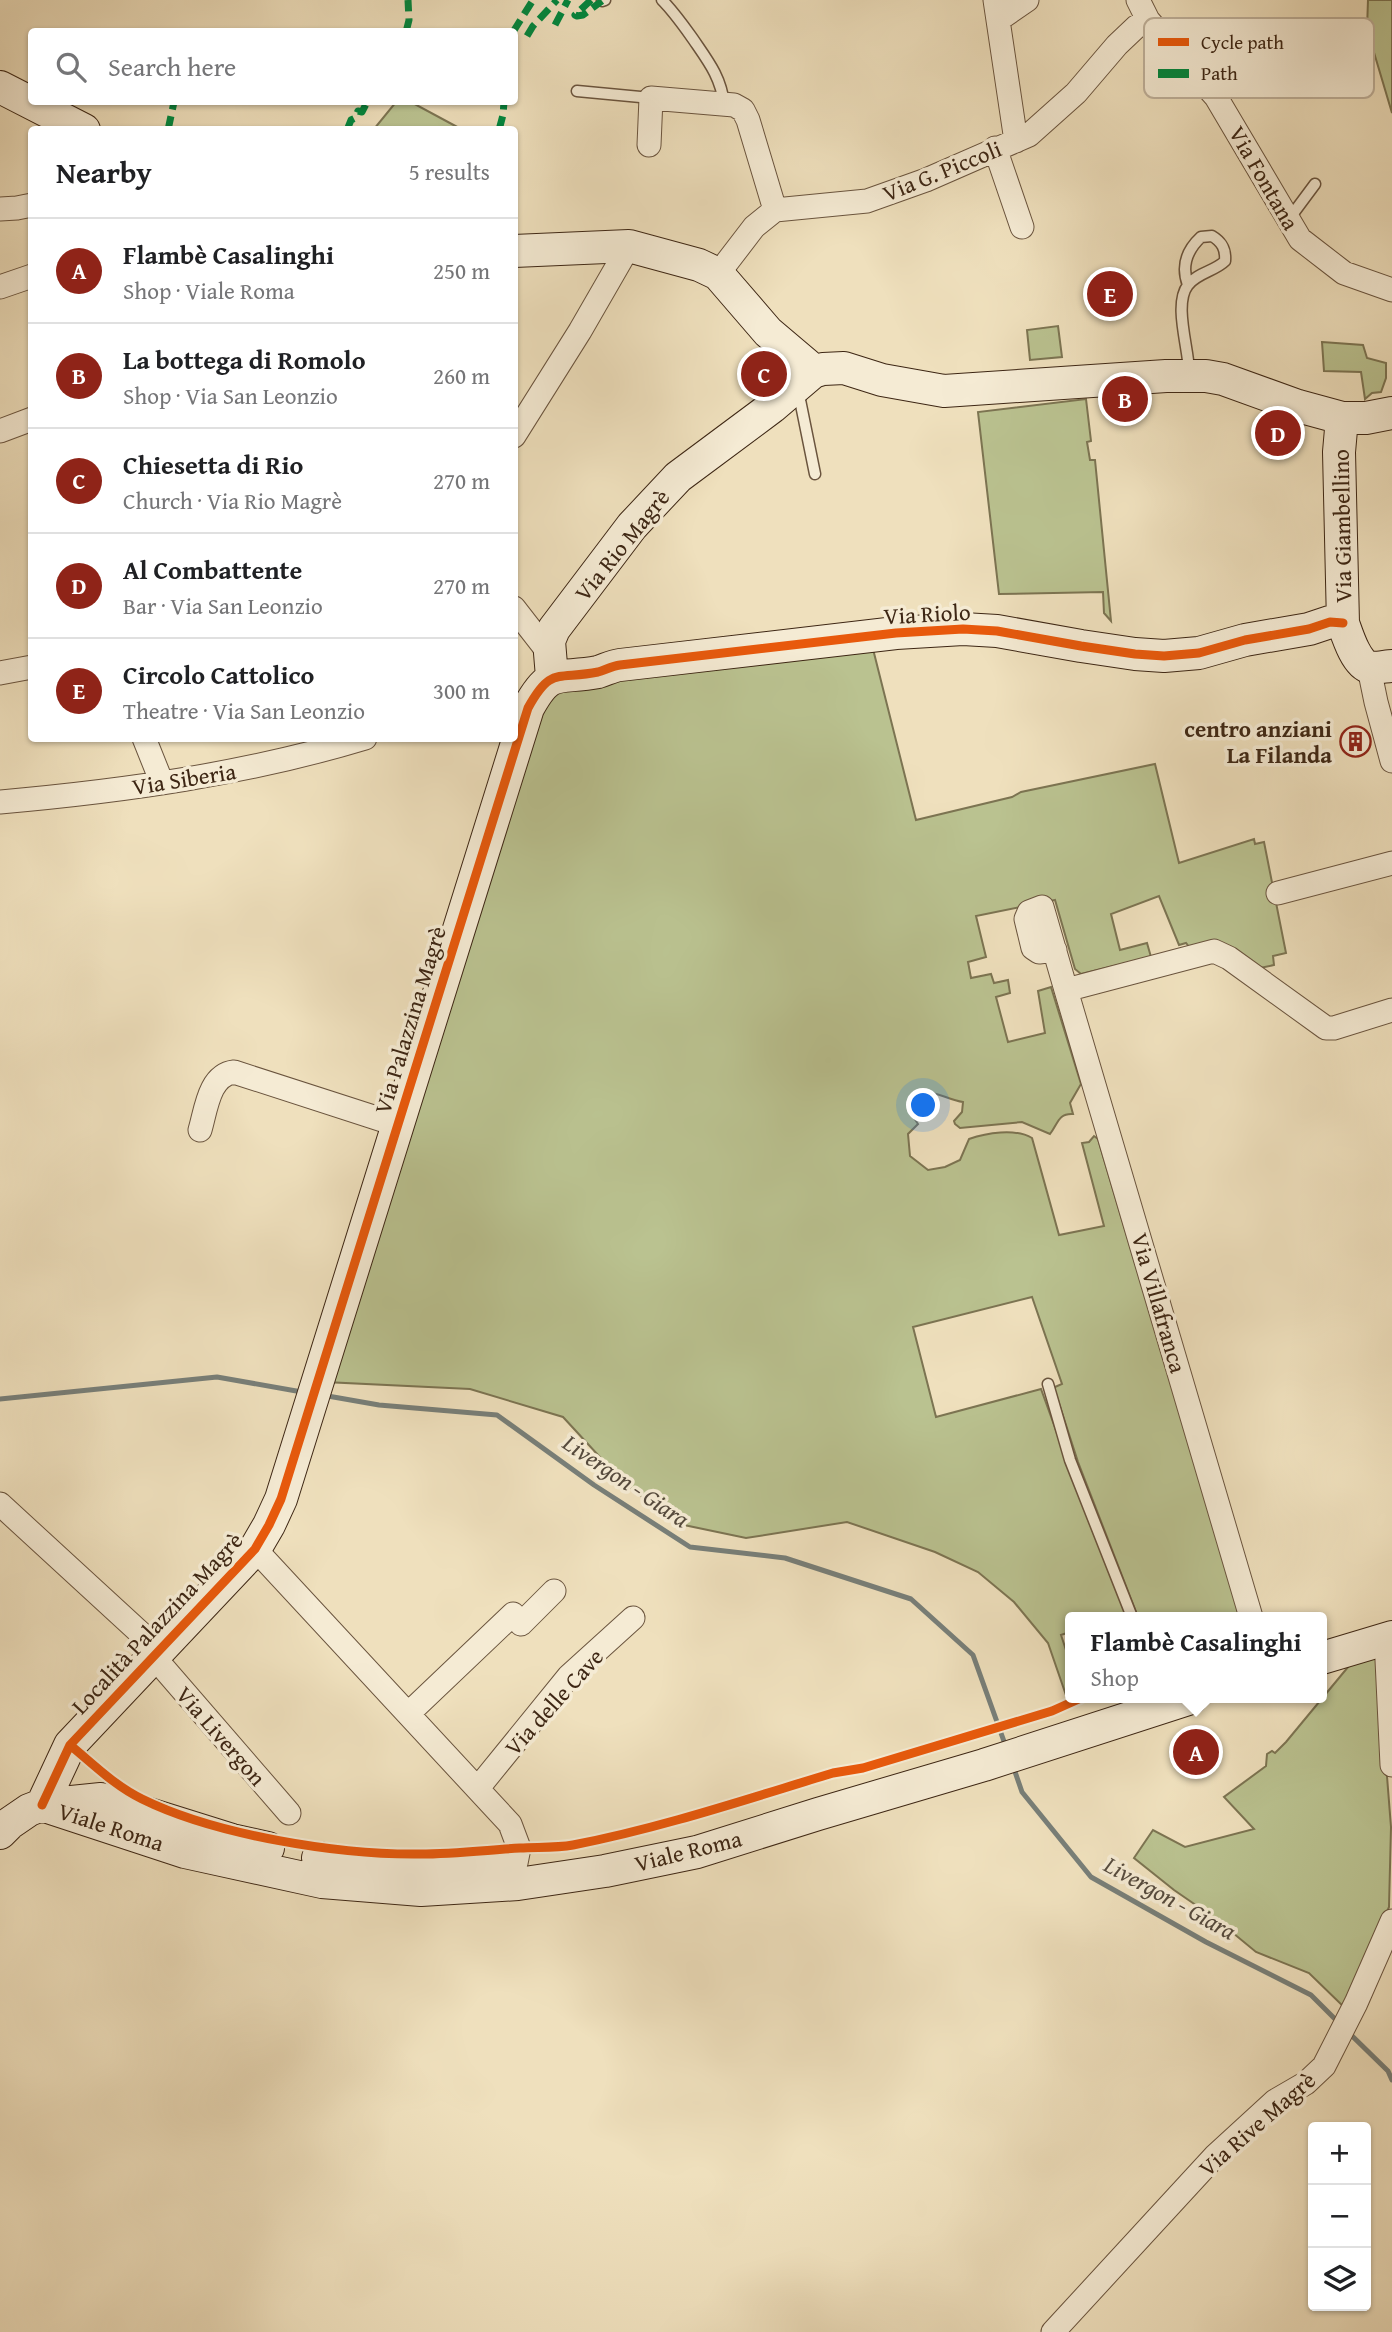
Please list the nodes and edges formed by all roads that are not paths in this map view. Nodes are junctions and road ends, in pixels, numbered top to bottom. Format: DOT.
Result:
graph roads {
  1 [pos="662,0"];
  2 [pos="1027,0"];
  3 [pos="997,10"];
  4 [pos="1143,10"];
  5 [pos="0,88"];
  6 [pos="577,91"];
  7 [pos="650,98"];
  8 [pos="1217,98"];
  9 [pos="28,102"];
  10 [pos="724,104"];
  11 [pos="34,105"];
  12 [pos="77,126"];
  13 [pos="1006,144"];
  14 [pos="649,145"];
  15 [pos="1315,184"];
  16 [pos="28,206"];
  17 [pos="0,209"];
  18 [pos="775,209"];
  19 [pos="1289,219"];
  20 [pos="1023,228"];
  21 [pos="629,246"];
  22 [pos="518,251"];
  23 [pos="718,274"];
  24 [pos="28,277"];
  25 [pos="1188,285"];
  26 [pos="0,287"];
  27 [pos="1392,290"];
  28 [pos="1189,375"];
  29 [pos="805,379"];
  30 [pos="1392,413"];
  31 [pos="1342,418"];
  32 [pos="28,420"];
  33 [pos="518,430"];
  34 [pos="0,431"];
  35 [pos="815,474"];
  36 [pos="518,614"];
  37 [pos="1343,623"];
  38 [pos="550,665"];
  39 [pos="1381,667"];
  40 [pos="28,668"];
  41 [pos="0,673"];
  42 [pos="521,705"];
  43 [pos="146,742"];
  44 [pos="352,742"];
  45 [pos="510,742"];
  46 [pos="1392,761"];
  47 [pos="162,783"];
  48 [pos="0,803"];
  49 [pos="1392,863"];
  50 [pos="1278,893"];
  51 [pos="1055,950"];
  52 [pos="1066,989"];
  53 [pos="1392,1010"];
  54 [pos="398,1125"];
  55 [pos="200,1130"];
  56 [pos="316,1382"];
  57 [pos="1048,1384"];
  58 [pos="0,1504"];
  59 [pos="255,1549"];
  60 [pos="554,1591"];
  61 [pos="1130,1612"];
  62 [pos="1250,1612"];
  63 [pos="633,1618"];
  64 [pos="1388,1628"];
  65 [pos="1327,1637"];
  66 [pos="157,1654"];
  67 [pos="1327,1656"];
  68 [pos="1154,1703"];
  69 [pos="409,1713"];
  70 [pos="1392,1765"];
  71 [pos="478,1788"];
  72 [pos="870,1790"];
  73 [pos="43,1805"];
  74 [pos="289,1813"];
  75 [pos="3,1824"];
  76 [pos="516,1863"];
  77 [pos="1392,1922"];
  78 [pos="1053,2332"];
  1 -- 10 [label="lane"];
  2 -- 3 [label="street"];
  3 -- 13 [label="street"];
  4 -- 13 [label="street, Via G. Piccoli"];
  5 -- 9 [label="street"];
  6 -- 7 [label="lane"];
  7 -- 10 [label="street"];
  7 -- 14 [label="street"];
  8 -- 19 [label="street, Via Fontana"];
  10 -- 18 [label="street"];
  11 -- 12 [label="street"];
  13 -- 18 [label="street, Via G. Piccoli"];
  13 -- 20 [label="street"];
  15 -- 19 [label="lane"];
  16 -- 17 [label="street"];
  18 -- 23 [label="street"];
  19 -- 27 [label="street, Via Fontana"];
  21 -- 22 [label="street"];
  21 -- 23 [label="street"];
  21 -- 33 [label="street"];
  23 -- 29 [label="street"];
  24 -- 26 [label="street"];
  25 -- 25 [label="lane"];
  25 -- 28 [label="lane"];
  28 -- 29 [label="street"];
  28 -- 31 [label="street"];
  29 -- 35 [label="lane"];
  29 -- 38 [label="street, Via Rio Magrè"];
  30 -- 31 [label="street"];
  31 -- 37 [label="street, Via Giambellino"];
  32 -- 34 [label="street"];
  36 -- 38 [label="street"];
  37 -- 38 [label="street, Via Riolo"];
  37 -- 39 [label="street, Via Giambellino"];
  38 -- 42 [label="street, Via Palazzina Magrè"];
  39 -- 46 [label="street"];
  40 -- 41 [label="street"];
  43 -- 47 [label="street"];
  44 -- 47 [label="street, Via Siberia"];
  45 -- 54 [label="street, Via Palazzina Magrè"];
  47 -- 48 [label="street, Via Siberia"];
  49 -- 50 [label="street"];
  51 -- 52 [label="street, Via Villafranca"];
  52 -- 53 [label="street"];
  52 -- 62 [label="street, Via Villafranca"];
  54 -- 55 [label="street"];
  54 -- 56 [label="street, Via Palazzina Magrè"];
  56 -- 59 [label="street, Località Palazzina Magrè"];
  57 -- 61 [label="lane"];
  58 -- 66 [label="street, Località Palazzina Magrè"];
  59 -- 66 [label="street, Località Palazzina Magrè"];
  59 -- 69 [label="street"];
  60 -- 69 [label="street"];
  63 -- 71 [label="street, Via delle Cave"];
  64 -- 65 [label="street"];
  64 -- 67 [label="street"];
  64 -- 70 [label="street"];
  66 -- 73 [label="street, Località Palazzina Magrè"];
  66 -- 74 [label="street, Via Livergon"];
  68 -- 72 [label="street, Viale Roma"];
  69 -- 71 [label="street"];
  71 -- 76 [label="street"];
  72 -- 73 [label="street, Viale Roma"];
  72 -- 76 [label="street, Viale Roma"];
  73 -- 75 [label="street"];
  73 -- 76 [label="street, Viale Roma"];
  77 -- 78 [label="street, Via Rive Magrè"];
}
